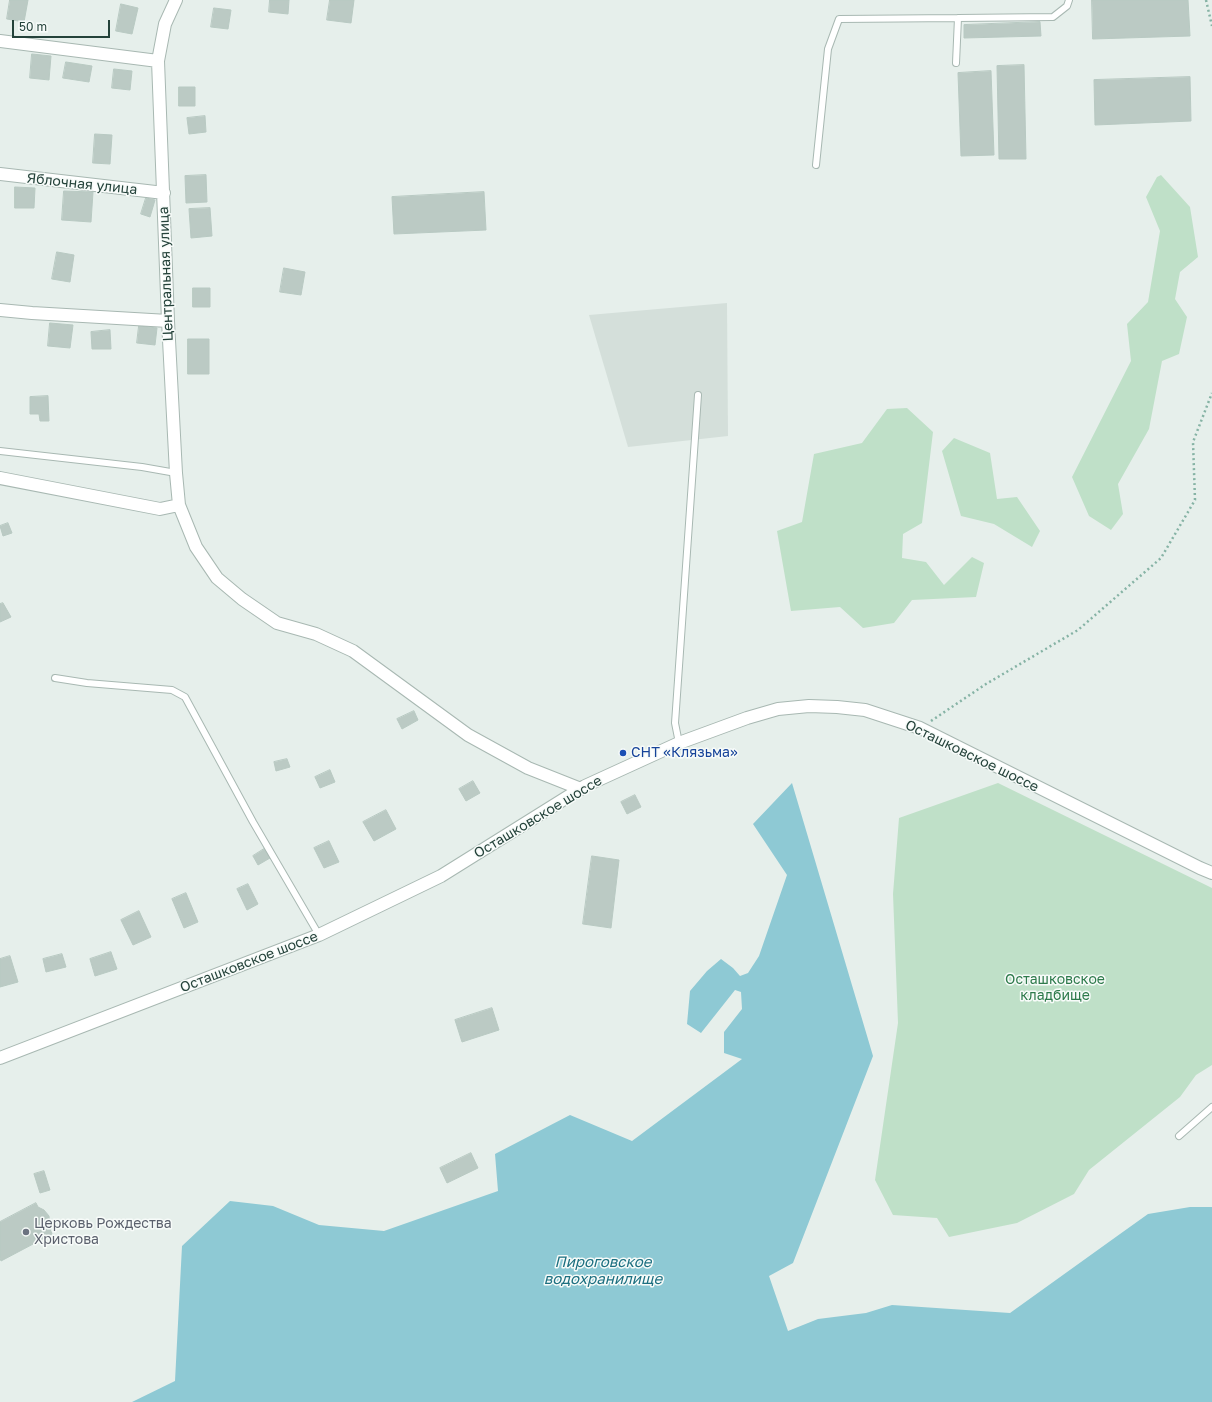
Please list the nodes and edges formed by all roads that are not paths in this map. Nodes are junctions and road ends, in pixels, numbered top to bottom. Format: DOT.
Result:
graph roads {
  1 [pos="176,0"];
  2 [pos="1069,0"];
  3 [pos="958,18"];
  4 [pos="0,41"];
  5 [pos="158,61"];
  6 [pos="956,63"];
  7 [pos="816,165"];
  8 [pos="0,174"];
  9 [pos="164,193"];
  10 [pos="0,310"];
  11 [pos="168,321"];
  12 [pos="698,396"];
  13 [pos="0,451"];
  14 [pos="176,473"];
  15 [pos="0,478"];
  16 [pos="179,505"];
  17 [pos="55,678"];
  18 [pos="679,743"];
  19 [pos="581,789"];
  20 [pos="1212,873"];
  21 [pos="319,935"];
  22 [pos="0,1058"];
  23 [pos="1212,1108"];
  24 [pos="1179,1136"];
  1 -- 5 [label="street, Центральная улица"];
  2 -- 3 [label="lane"];
  3 -- 6 [label="lane"];
  3 -- 7 [label="lane"];
  4 -- 5 [label="street"];
  5 -- 9 [label="street, Центральная улица"];
  8 -- 9 [label="street, Яблочная улица"];
  9 -- 11 [label="street, Центральная улица"];
  10 -- 11 [label="street"];
  11 -- 14 [label="street, Центральная улица"];
  12 -- 18 [label="lane"];
  13 -- 14 [label="lane"];
  14 -- 16 [label="street, Центральная улица"];
  15 -- 16 [label="street"];
  16 -- 19 [label="street, Центральная улица"];
  17 -- 21 [label="lane"];
  18 -- 19 [label="street, Осташковское шоссе"];
  18 -- 20 [label="street, Осташковское шоссе"];
  19 -- 21 [label="street, Осташковское шоссе"];
  21 -- 22 [label="street, Осташковское шоссе"];
  23 -- 24 [label="lane"];
}
